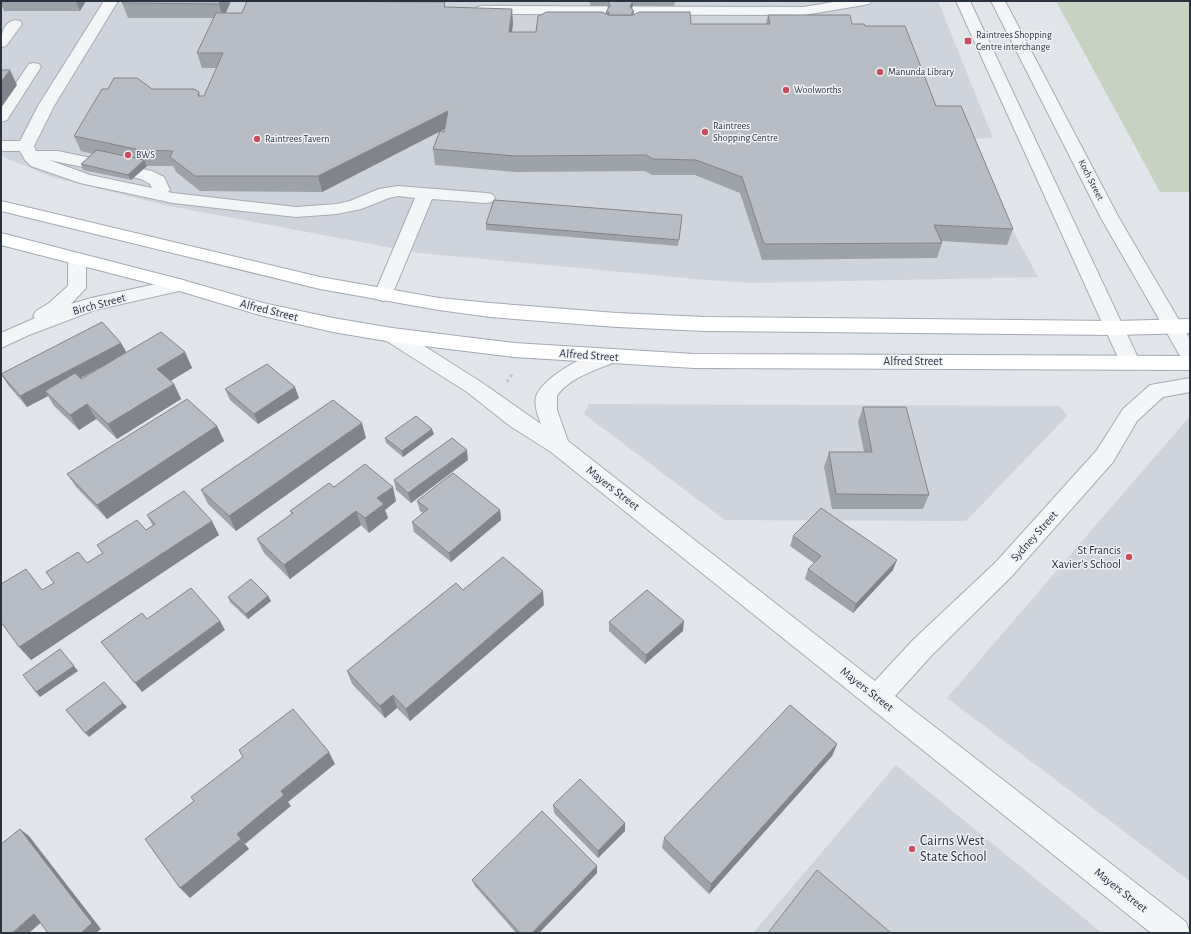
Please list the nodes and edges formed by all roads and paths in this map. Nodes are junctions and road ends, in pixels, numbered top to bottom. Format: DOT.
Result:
graph roads {
  1 [pos="111,1"];
  2 [pos="396,1"];
  3 [pos="864,1"];
  4 [pos="963,1"];
  5 [pos="998,1"];
  6 [pos="442,8"];
  7 [pos="471,10"];
  8 [pos="15,24"];
  9 [pos="1,43"];
  10 [pos="34,67"];
  11 [pos="1,117"];
  12 [pos="1,146"];
  13 [pos="29,151"];
  14 [pos="426,193"];
  15 [pos="486,198"];
  16 [pos="1,206"];
  17 [pos="1,240"];
  18 [pos="77,259"];
  19 [pos="179,285"];
  20 [pos="383,295"];
  21 [pos="1181,326"];
  22 [pos="1048,328"];
  23 [pos="1115,328"];
  24 [pos="22,330"];
  25 [pos="392,335"];
  26 [pos="1,340"];
  27 [pos="610,356"];
  28 [pos="1190,356"];
  29 [pos="1061,362"];
  30 [pos="1130,362"];
  31 [pos="1190,363"];
  32 [pos="1190,385"];
  33 [pos="559,446"];
  34 [pos="877,697"];
  35 [pos="1175,933"];
  1 -- 13 [label="street"];
  2 -- 6 [label="street"];
  3 -- 7 [label="street"];
  4 -- 23 [label="street"];
  5 -- 21 [label="street, Koch Street"];
  8 -- 9 [label="street"];
  10 -- 11 [label="street"];
  12 -- 13 [label="street"];
  13 -- 14 [label="street"];
  14 -- 15 [label="street"];
  14 -- 20 [label="street"];
  16 -- 20 [label="main road"];
  17 -- 18 [label="main road, Alfred Street"];
  18 -- 19 [label="main road, Alfred Street"];
  18 -- 24 [label="street, Birch Street"];
  19 -- 24 [label="street, Birch Street"];
  19 -- 25 [label="main road, Alfred Street"];
  20 -- 22 [label="main road"];
  21 -- 23 [label="main road"];
  21 -- 28 [label="street, Koch Street"];
  22 -- 23 [label="main road"];
  22 -- 29 [label="main road"];
  23 -- 30 [label="street"];
  24 -- 26 [label="street, Birch Street"];
  25 -- 27 [label="main road, Alfred Street"];
  25 -- 33 [label="street, Mayers Street"];
  27 -- 29 [label="main road, Alfred Street"];
  27 -- 33 [label="street"];
  29 -- 30 [label="main road, Alfred Street"];
  30 -- 31 [label="main road, Alfred Street"];
  32 -- 34 [label="street, Sydney Street"];
  33 -- 34 [label="street, Mayers Street"];
  34 -- 35 [label="street, Mayers Street"];
}
